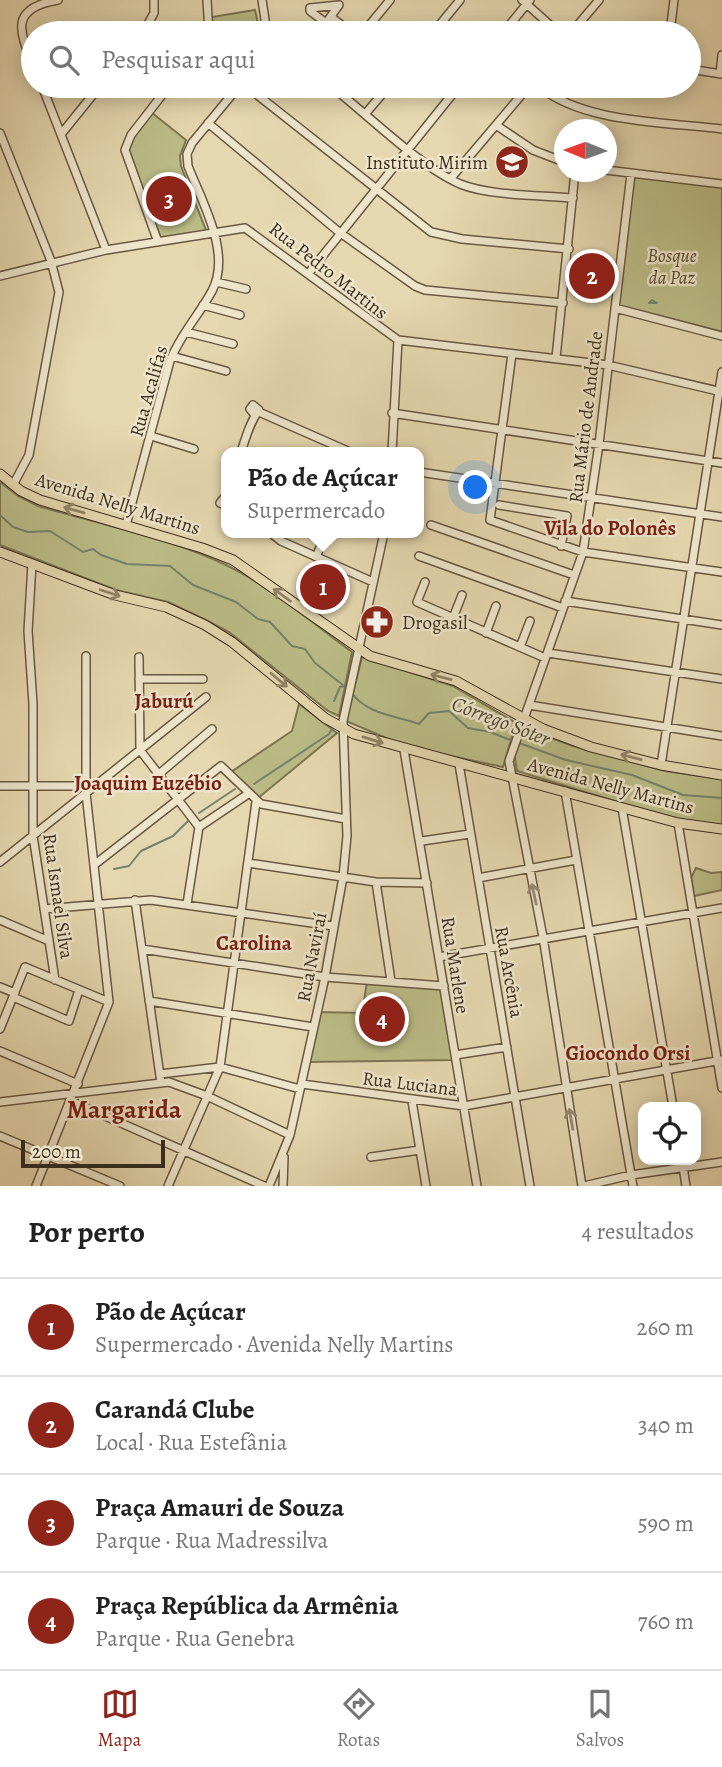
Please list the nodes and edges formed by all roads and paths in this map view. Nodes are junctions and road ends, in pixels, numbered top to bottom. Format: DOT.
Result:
graph roads {
  1 [pos="58,0"];
  2 [pos="153,0"];
  3 [pos="207,0"];
  4 [pos="262,0"];
  5 [pos="390,0"];
  6 [pos="460,0"];
  7 [pos="599,0"];
  8 [pos="674,0"];
  9 [pos="526,1"];
  10 [pos="331,17"];
  11 [pos="22,21"];
  12 [pos="150,21"];
  13 [pos="208,21"];
  14 [pos="265,21"];
  15 [pos="336,21"];
  16 [pos="373,21"];
  17 [pos="443,21"];
  18 [pos="512,21"];
  19 [pos="547,21"];
  20 [pos="581,21"];
  21 [pos="671,21"];
  22 [pos="722,55"];
  23 [pos="701,71"];
  24 [pos="721,74"];
  25 [pos="47,98"];
  26 [pos="90,98"];
  27 [pos="160,98"];
  28 [pos="229,98"];
  29 [pos="261,98"];
  30 [pos="347,98"];
  31 [pos="379,98"];
  32 [pos="449,98"];
  33 [pos="518,98"];
  34 [pos="555,98"];
  35 [pos="366,113"];
  36 [pos="208,123"];
  37 [pos="496,125"];
  38 [pos="722,129"];
  39 [pos="0,133"];
  40 [pos="62,133"];
  41 [pos="408,148"];
  42 [pos="554,158"];
  43 [pos="617,172"];
  44 [pos="631,174"];
  45 [pos="451,178"];
  46 [pos="574,182"];
  47 [pos="722,184"];
  48 [pos="375,190"];
  49 [pos="573,198"];
  50 [pos="340,232"];
  51 [pos="214,233"];
  52 [pos="158,242"];
  53 [pos="569,249"];
  54 [pos="106,250"];
  55 [pos="51,261"];
  56 [pos="308,274"];
  57 [pos="0,276"];
  58 [pos="216,282"];
  59 [pos="246,289"];
  60 [pos="563,303"];
  61 [pos="203,305"];
  62 [pos="615,308"];
  63 [pos="240,315"];
  64 [pos="186,332"];
  65 [pos="722,336"];
  66 [pos="398,340"];
  67 [pos="233,344"];
  68 [pos="512,354"];
  69 [pos="172,356"];
  70 [pos="556,358"];
  71 [pos="608,365"];
  72 [pos="226,371"];
  73 [pos="722,372"];
  74 [pos="720,391"];
  75 [pos="392,414"];
  76 [pos="504,430"];
  77 [pos="151,436"];
  78 [pos="599,444"];
  79 [pos="243,447"];
  80 [pos="338,447"];
  81 [pos="392,447"];
  82 [pos="194,449"];
  83 [pos="708,460"];
  84 [pos="722,463"];
  85 [pos="424,473"];
  86 [pos="0,474"];
  87 [pos="495,483"];
  88 [pos="13,485"];
  89 [pos="591,497"];
  90 [pos="499,505"];
  91 [pos="699,513"];
  92 [pos="722,517"];
  93 [pos="126,525"];
  94 [pos="431,525"];
  95 [pos="277,538"];
  96 [pos="324,538"];
  97 [pos="383,538"];
  98 [pos="561,546"];
  99 [pos="0,552"];
  100 [pos="583,552"];
  101 [pos="316,556"];
  102 [pos="419,556"];
  103 [pos="32,564"];
  104 [pos="692,567"];
  105 [pos="722,572"];
  106 [pos="575,575"];
  107 [pos="373,582"];
  108 [pos="425,582"];
  109 [pos="462,595"];
  110 [pos="564,605"];
  111 [pos="496,606"];
  112 [pos="453,618"];
  113 [pos="685,619"];
  114 [pos="530,621"];
  115 [pos="722,625"];
  116 [pos="486,633"];
  117 [pos="520,647"];
  118 [pos="358,649"];
  119 [pos="86,656"];
  120 [pos="547,656"];
  121 [pos="139,657"];
  122 [pos="677,671"];
  123 [pos="139,679"];
  124 [pos="203,679"];
  125 [pos="722,679"];
  126 [pos="206,697"];
  127 [pos="529,705"];
  128 [pos="523,720"];
  129 [pos="669,726"];
  130 [pos="212,729"];
  131 [pos="343,729"];
  132 [pos="722,736"];
  133 [pos="140,750"];
  134 [pos="404,750"];
  135 [pos="459,764"];
  136 [pos="661,765"];
  137 [pos="159,774"];
  138 [pos="722,775"];
  139 [pos="511,778"];
  140 [pos="0,786"];
  141 [pos="33,786"];
  142 [pos="86,789"];
  143 [pos="565,791"];
  144 [pos="248,794"];
  145 [pos="178,799"];
  146 [pos="256,802"];
  147 [pos="621,808"];
  148 [pos="346,819"];
  149 [pos="678,823"];
  150 [pos="199,827"];
  151 [pos="722,829"];
  152 [pos="470,834"];
  153 [pos="33,835"];
  154 [pos="422,841"];
  155 [pos="576,860"];
  156 [pos="0,862"];
  157 [pos="248,863"];
  158 [pos="94,866"];
  159 [pos="529,870"];
  160 [pos="343,877"];
  161 [pos="478,878"];
  162 [pos="376,882"];
  163 [pos="427,883"];
  164 [pos="135,900"];
  165 [pos="96,902"];
  166 [pos="187,904"];
  167 [pos="722,908"];
  168 [pos="44,909"];
  169 [pos="241,912"];
  170 [pos="691,913"];
  171 [pos="0,920"];
  172 [pos="640,920"];
  173 [pos="333,926"];
  174 [pos="589,929"];
  175 [pos="543,937"];
  176 [pos="49,941"];
  177 [pos="142,948"];
  178 [pos="490,949"];
  179 [pos="439,957"];
  180 [pos="234,962"];
  181 [pos="325,977"];
  182 [pos="55,980"];
  183 [pos="391,981"];
  184 [pos="444,986"];
  185 [pos="0,987"];
  186 [pos="79,990"];
  187 [pos="14,995"];
  188 [pos="149,1001"];
  189 [pos="109,1002"];
  190 [pos="225,1014"];
  191 [pos="2,1017"];
  192 [pos="313,1027"];
  193 [pos="0,1029"];
  194 [pos="507,1047"];
  195 [pos="0,1051"];
  196 [pos="455,1055"];
  197 [pos="720,1061"];
  198 [pos="220,1067"];
  199 [pos="666,1070"];
  200 [pos="160,1074"];
  201 [pos="615,1079"];
  202 [pos="161,1083"];
  203 [pos="78,1084"];
  204 [pos="301,1087"];
  205 [pos="566,1088"];
  206 [pos="722,1088"];
  207 [pos="207,1096"];
  208 [pos="516,1096"];
  209 [pos="73,1097"];
  210 [pos="0,1101"];
  211 [pos="412,1101"];
  212 [pos="672,1102"];
  213 [pos="464,1106"];
  214 [pos="290,1135"];
  215 [pos="0,1136"];
  216 [pos="184,1148"];
  217 [pos="420,1150"];
  218 [pos="284,1153"];
  219 [pos="48,1156"];
  220 [pos="371,1157"];
  221 [pos="722,1162"];
  222 [pos="701,1163"];
  223 [pos="678,1165"];
  224 [pos="683,1165"];
  225 [pos="631,1175"];
  226 [pos="36,1186"];
  227 [pos="120,1186"];
  228 [pos="167,1186"];
  229 [pos="267,1186"];
  230 [pos="283,1186"];
  231 [pos="426,1186"];
  232 [pos="477,1186"];
  233 [pos="530,1186"];
  234 [pos="583,1186"];
  235 [pos="633,1186"];
  236 [pos="687,1186"];
  1 -- 11 [label="street"];
  2 -- 12 [label="street"];
  3 -- 13 [label="street"];
  4 -- 14 [label="street"];
  5 -- 16 [label="street"];
  6 -- 17 [label="street"];
  7 -- 20 [label="street"];
  8 -- 21 [label="street"];
  9 -- 18 [label="street"];
  9 -- 19 [label="street"];
  10 -- 15 [label="street"];
  22 -- 24 [label="street"];
  23 -- 24 [label="street"];
  25 -- 40 [label="street"];
  26 -- 40 [label="street"];
  27 -- 52 [label="street"];
  28 -- 36 [label="street, Rua Acalifas"];
  29 -- 48 [label="street"];
  30 -- 35 [label="street"];
  31 -- 35 [label="street"];
  32 -- 41 [label="street"];
  33 -- 37 [label="street"];
  34 -- 38 [label="street"];
  35 -- 41 [label="street"];
  36 -- 50 [label="street"];
  36 -- 51 [label="street, Rua Acalifas"];
  37 -- 42 [label="street"];
  37 -- 45 [label="street"];
  39 -- 55 [label="street"];
  40 -- 54 [label="street"];
  41 -- 45 [label="street"];
  41 -- 48 [label="street"];
  43 -- 44 [label="street"];
  44 -- 47 [label="street"];
  44 -- 62 [label="street, Rua Mário de Andrade"];
  45 -- 49 [label="street"];
  46 -- 49 [label="street"];
  48 -- 50 [label="street"];
  48 -- 53 [label="street"];
  49 -- 53 [label="street"];
  50 -- 56 [label="street"];
  50 -- 60 [label="street"];
  51 -- 52 [label="street, Rua Pedro Martins"];
  51 -- 56 [label="street, Rua Pedro Martins"];
  51 -- 58 [label="street, Rua Acalifas"];
  52 -- 54 [label="street, Rua Pedro Martins"];
  53 -- 60 [label="street"];
  54 -- 55 [label="street, Rua Pedro Martins"];
  55 -- 57 [label="street, Rua Pedro Martins"];
  55 -- 88 [label="street"];
  56 -- 66 [label="street, Rua Pedro Martins"];
  58 -- 59 [label="street"];
  58 -- 61 [label="street, Rua Acalifas"];
  60 -- 70 [label="street"];
  61 -- 63 [label="street"];
  61 -- 64 [label="street, Rua Acalifas"];
  62 -- 65 [label="street"];
  62 -- 71 [label="street, Rua Mário de Andrade"];
  64 -- 67 [label="street"];
  64 -- 69 [label="street, Rua Acalifas"];
  66 -- 68 [label="street, Rua Pedro Martins"];
  66 -- 75 [label="street"];
  68 -- 70 [label="street, Rua Pedro Martins"];
  68 -- 76 [label="street"];
  69 -- 72 [label="street"];
  69 -- 77 [label="street, Rua Acalifas"];
  70 -- 71 [label="street, Rua Pedro Martins"];
  71 -- 74 [label="street, Rua Pedro Martins"];
  71 -- 78 [label="street, Rua Mário de Andrade"];
  73 -- 74 [label="street"];
  74 -- 83 [label="street"];
  75 -- 76 [label="street"];
  75 -- 81 [label="street"];
  76 -- 78 [label="street"];
  76 -- 87 [label="street"];
  77 -- 82 [label="street"];
  77 -- 93 [label="street, Rua Acalifas"];
  78 -- 83 [label="street"];
  78 -- 89 [label="street, Rua Mário de Andrade"];
  79 -- 80 [label="street"];
  83 -- 84 [label="street"];
  83 -- 91 [label="street"];
  85 -- 87 [label="street"];
  86 -- 88 [label="main road, Avenida Nelly Martins"];
  87 -- 89 [label="street"];
  87 -- 98 [label="street"];
  93 -- 88 [label="main road, Avenida Nelly Martins, one-way"];
  89 -- 91 [label="street"];
  89 -- 100 [label="street, Rua Mário de Andrade"];
  90 -- 98 [label="street"];
  91 -- 92 [label="street"];
  91 -- 104 [label="street"];
  118 -- 93 [label="main road, Avenida Nelly Martins, one-way"];
  94 -- 106 [label="street"];
  95 -- 101 [label="street"];
  96 -- 101 [label="street"];
  97 -- 107 [label="street, Rua Naviraí"];
  98 -- 100 [label="street"];
  99 -- 103 [label="main road, Avenida Nelly Martins"];
  100 -- 104 [label="street"];
  100 -- 106 [label="street, Rua Mário de Andrade"];
  101 -- 107 [label="street"];
  102 -- 110 [label="street"];
  103 -- 131 [label="main road, Avenida Nelly Martins, one-way"];
  103 -- 141 [label="street, Rua Ismael Silva"];
  104 -- 105 [label="street"];
  104 -- 113 [label="street"];
  106 -- 110 [label="street, Rua Mário de Andrade"];
  107 -- 118 [label="street, Rua Naviraí"];
  108 -- 112 [label="street"];
  109 -- 112 [label="street"];
  110 -- 113 [label="street"];
  110 -- 120 [label="street, Rua Mário de Andrade"];
  111 -- 116 [label="street"];
  112 -- 116 [label="street"];
  113 -- 115 [label="street"];
  113 -- 122 [label="street"];
  114 -- 117 [label="street"];
  116 -- 117 [label="street"];
  117 -- 120 [label="street"];
  128 -- 118 [label="main road, Avenida Nelly Martins, one-way"];
  118 -- 131 [label="street, Rua Naviraí"];
  119 -- 142 [label="street"];
  120 -- 122 [label="street"];
  120 -- 127 [label="street, Rua Mário de Andrade"];
  121 -- 123 [label="street"];
  122 -- 125 [label="street"];
  122 -- 129 [label="street"];
  123 -- 124 [label="street"];
  123 -- 133 [label="street"];
  126 -- 133 [label="street"];
  127 -- 128 [label="street, Rua Mário de Andrade"];
  127 -- 129 [label="street"];
  136 -- 128 [label="main road, Avenida Nelly Martins, one-way"];
  128 -- 139 [label="street, Rua Mário de Andrade"];
  129 -- 132 [label="street"];
  129 -- 136 [label="street"];
  130 -- 137 [label="street"];
  131 -- 134 [label="main road, Avenida Nelly Martins, one-way"];
  131 -- 148 [label="street, Rua Naviraí"];
  133 -- 137 [label="street"];
  133 -- 142 [label="street"];
  134 -- 135 [label="main road, Avenida Nelly Martins"];
  134 -- 154 [label="street, Rua Marlene"];
  135 -- 139 [label="main road, Avenida Nelly Martins"];
  135 -- 152 [label="street, Rua Arcênia"];
  136 -- 138 [label="main road, Avenida Nelly Martins"];
  137 -- 145 [label="street"];
  139 -- 143 [label="main road, Avenida Nelly Martins"];
  139 -- 159 [label="street, Rua Mário de Andrade"];
  140 -- 141 [label="street"];
  141 -- 142 [label="street"];
  141 -- 153 [label="street, Rua Ismael Silva"];
  142 -- 153 [label="street"];
  142 -- 158 [label="street"];
  143 -- 147 [label="main road, Avenida Nelly Martins"];
  143 -- 155 [label="street"];
  144 -- 145 [label="street"];
  144 -- 146 [label="street"];
  144 -- 150 [label="street"];
  145 -- 150 [label="street"];
  145 -- 158 [label="street"];
  146 -- 148 [label="street"];
  146 -- 157 [label="street"];
  147 -- 149 [label="main road, Avenida Nelly Martins"];
  147 -- 172 [label="street"];
  148 -- 160 [label="street, Rua Naviraí"];
  149 -- 151 [label="main road, Avenida Nelly Martins"];
  149 -- 170 [label="street"];
  150 -- 166 [label="street"];
  152 -- 154 [label="street"];
  152 -- 161 [label="street, Rua Arcênia"];
  153 -- 156 [label="street"];
  153 -- 168 [label="street, Rua Ismael Silva"];
  154 -- 163 [label="street, Rua Marlene"];
  155 -- 159 [label="street"];
  155 -- 174 [label="street"];
  157 -- 160 [label="street"];
  157 -- 169 [label="street"];
  158 -- 165 [label="street"];
  159 -- 161 [label="street"];
  175 -- 159 [label="street, Rua Mário de Andrade, one-way"];
  160 -- 162 [label="street"];
  160 -- 173 [label="street, Rua Naviraí"];
  161 -- 178 [label="street, Rua Arcênia"];
  162 -- 163 [label="street"];
  162 -- 183 [label="street"];
  163 -- 179 [label="street, Rua Marlene"];
  164 -- 165 [label="street"];
  164 -- 166 [label="street"];
  164 -- 177 [label="street"];
  165 -- 168 [label="street"];
  165 -- 189 [label="street"];
  166 -- 169 [label="street"];
  167 -- 170 [label="street"];
  168 -- 176 [label="street, Rua Ismael Silva"];
  169 -- 173 [label="street"];
  169 -- 180 [label="street"];
  170 -- 172 [label="street"];
  170 -- 197 [label="street"];
  171 -- 176 [label="street"];
  172 -- 174 [label="street"];
  172 -- 199 [label="street"];
  173 -- 181 [label="street, Rua Naviraí"];
  174 -- 175 [label="street"];
  174 -- 201 [label="street"];
  175 -- 178 [label="street"];
  175 -- 205 [label="street, Rua Mário de Andrade"];
  176 -- 182 [label="street, Rua Ismael Silva"];
  177 -- 180 [label="street"];
  177 -- 188 [label="street"];
  178 -- 179 [label="street"];
  178 -- 194 [label="street, Rua Arcênia"];
  179 -- 184 [label="street, Rua Marlene"];
  180 -- 181 [label="street"];
  180 -- 190 [label="street"];
  181 -- 183 [label="street"];
  181 -- 192 [label="street, Rua Naviraí"];
  182 -- 186 [label="street"];
  182 -- 187 [label="street"];
  183 -- 184 [label="street"];
  184 -- 196 [label="street, Rua Marlene"];
  185 -- 187 [label="street"];
  186 -- 187 [label="street"];
  186 -- 189 [label="street"];
  187 -- 191 [label="street"];
  188 -- 190 [label="street"];
  188 -- 200 [label="street"];
  189 -- 203 [label="street"];
  190 -- 192 [label="street"];
  190 -- 198 [label="street"];
  191 -- 193 [label="street"];
  192 -- 204 [label="street, Rua Naviraí"];
  194 -- 196 [label="street"];
  194 -- 208 [label="street, Rua Arcênia"];
  195 -- 203 [label="street"];
  196 -- 213 [label="street, Rua Marlene"];
  197 -- 199 [label="street, Rua Luciana"];
  197 -- 206 [label="street"];
  198 -- 200 [label="street"];
  198 -- 204 [label="street, Rua Luciana"];
  198 -- 207 [label="street"];
  199 -- 201 [label="street, Rua Luciana"];
  199 -- 212 [label="street"];
  200 -- 202 [label="street"];
  201 -- 205 [label="street, Rua Luciana"];
  201 -- 225 [label="street"];
  202 -- 207 [label="street"];
  202 -- 209 [label="street"];
  203 -- 209 [label="street"];
  204 -- 211 [label="street, Rua Luciana"];
  204 -- 214 [label="street, Rua Naviraí"];
  205 -- 208 [label="street, Rua Luciana"];
  234 -- 205 [label="street, Rua Mário de Andrade, one-way"];
  207 -- 214 [label="street"];
  207 -- 216 [label="street"];
  208 -- 213 [label="street, Rua Luciana"];
  208 -- 233 [label="street, Rua Arcênia"];
  209 -- 210 [label="street"];
  209 -- 216 [label="street"];
  209 -- 219 [label="street"];
  211 -- 213 [label="street, Rua Luciana"];
  211 -- 217 [label="street"];
  213 -- 232 [label="street, Rua Marlene"];
  214 -- 218 [label="street, Rua Naviraí"];
  215 -- 219 [label="street"];
  216 -- 228 [label="street"];
  216 -- 229 [label="street"];
  217 -- 220 [label="street"];
  217 -- 231 [label="street"];
  218 -- 229 [label="street, Rua Naviraí"];
  218 -- 230 [label="street"];
  219 -- 226 [label="street"];
  219 -- 227 [label="street"];
  221 -- 222 [label="street"];
  223 -- 225 [label="street"];
  224 -- 236 [label="street"];
  225 -- 234 [label="street"];
  225 -- 235 [label="street"];
}
